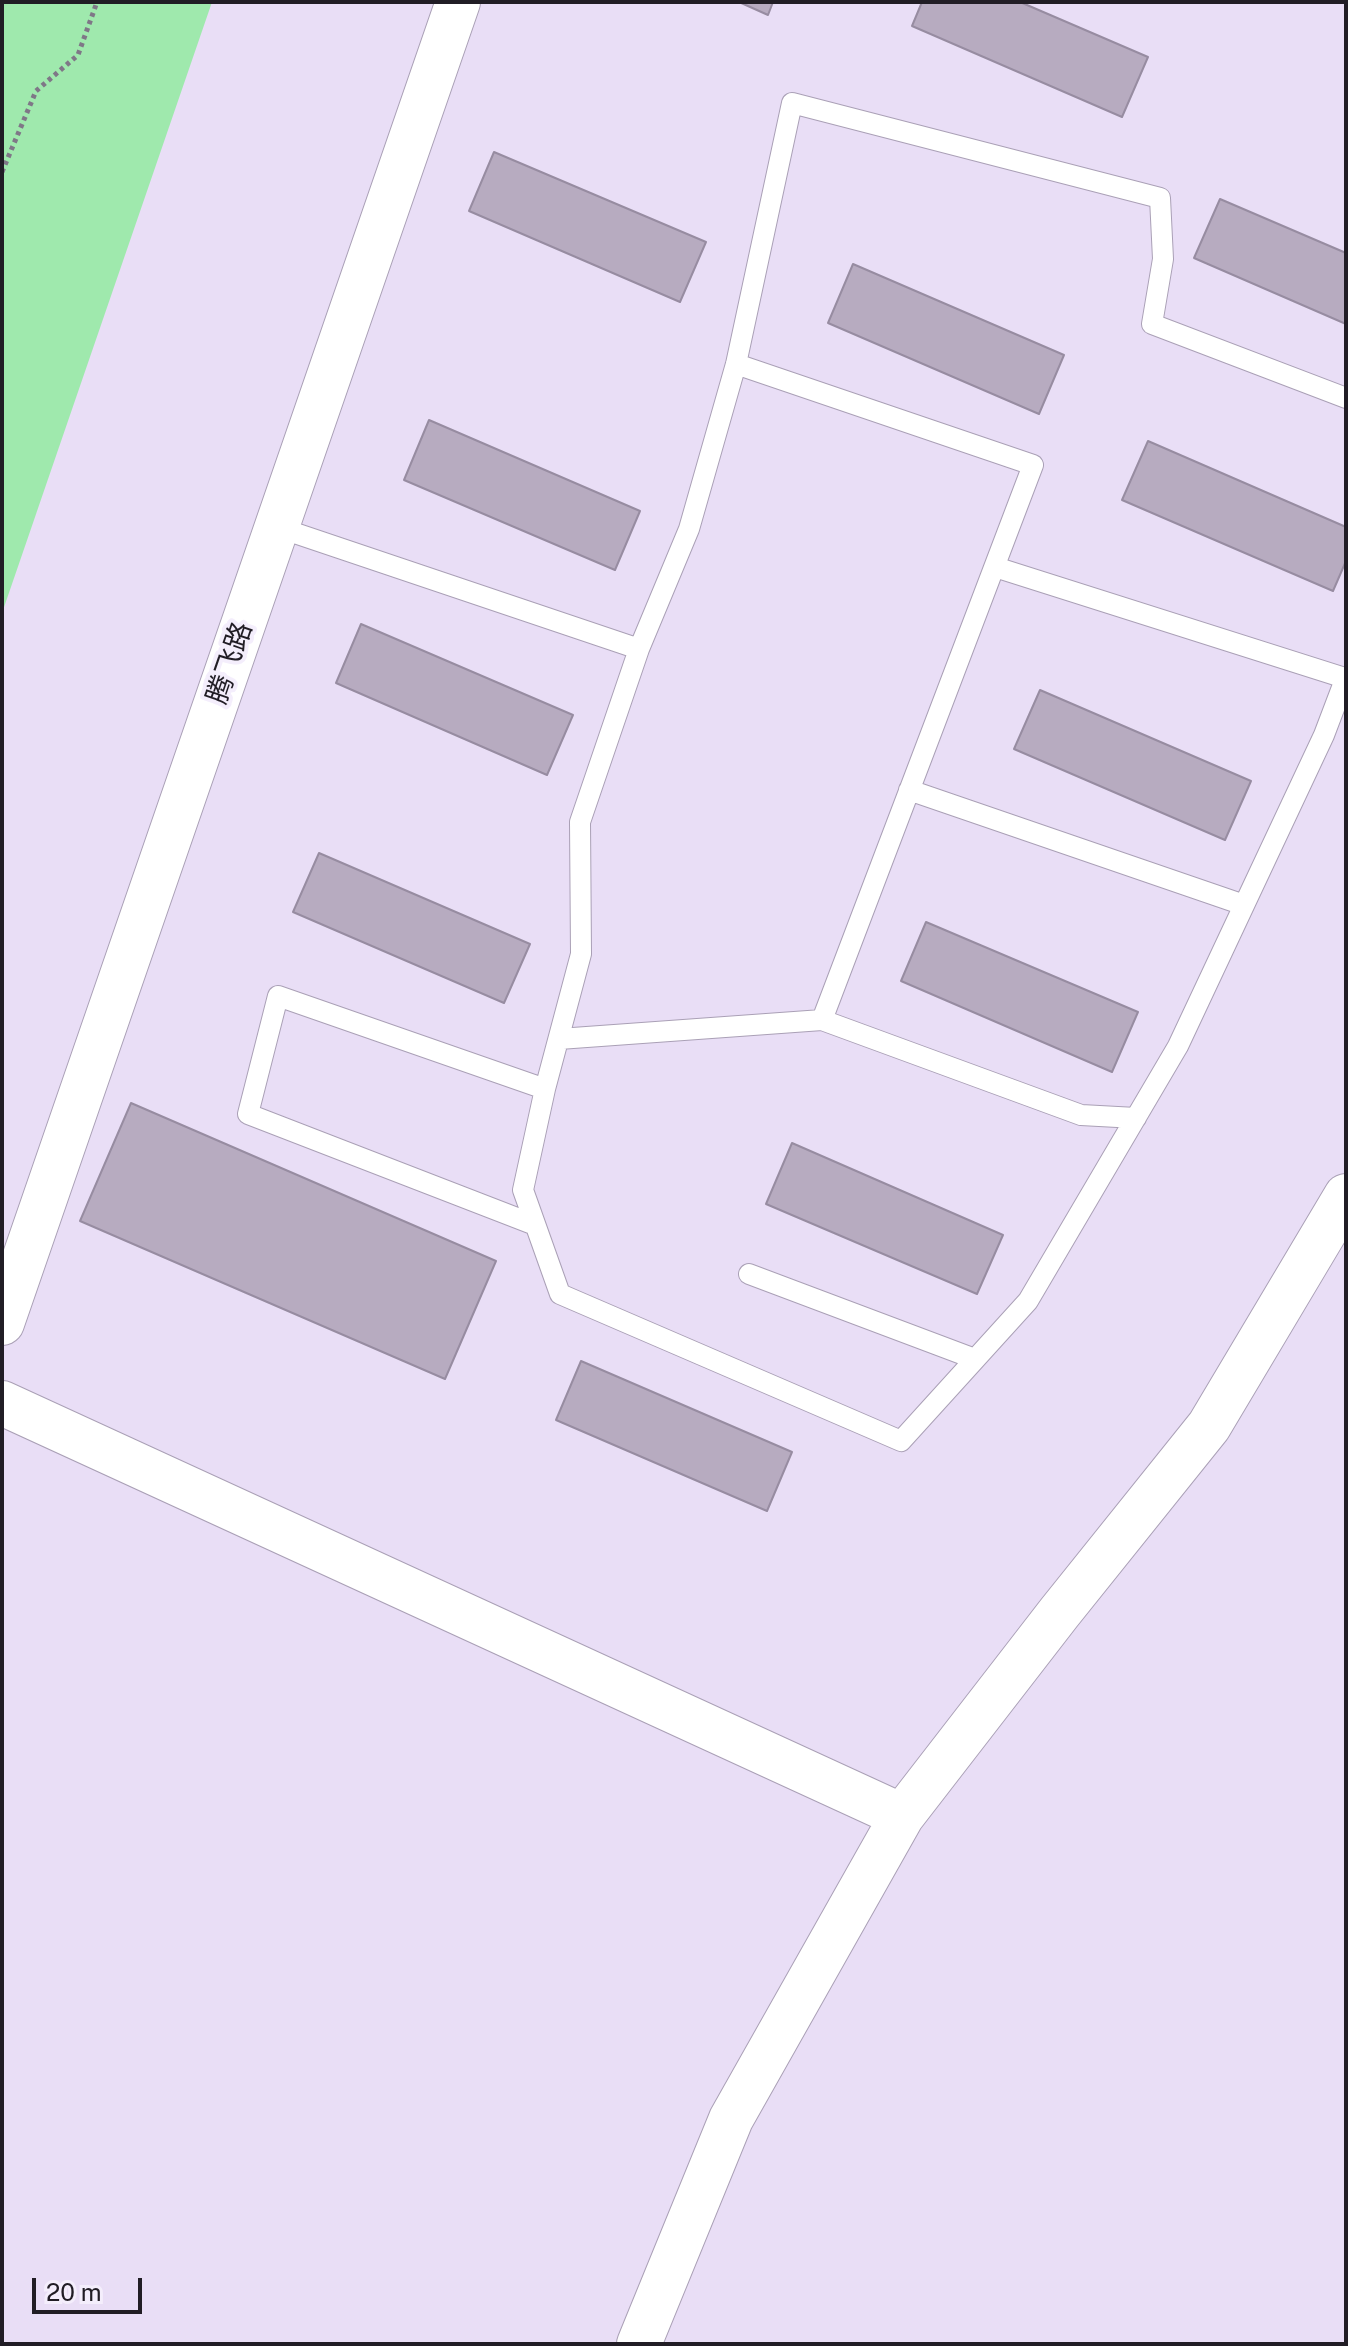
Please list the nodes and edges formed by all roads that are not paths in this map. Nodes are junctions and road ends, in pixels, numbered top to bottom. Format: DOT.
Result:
graph roads {
  1 [pos="458,2"];
  2 [pos="736,364"];
  3 [pos="1346,398"];
  4 [pos="277,527"];
  5 [pos="995,567"];
  6 [pos="639,649"];
  7 [pos="1346,678"];
  8 [pos="909,790"];
  9 [pos="1244,905"];
  10 [pos="822,1020"];
  11 [pos="559,1039"];
  12 [pos="545,1089"];
  13 [pos="1136,1118"];
  14 [pos="1346,1196"];
  15 [pos="535,1225"];
  16 [pos="749,1274"];
  17 [pos="2,1323"];
  18 [pos="975,1359"];
  19 [pos="2,1403"];
  20 [pos="902,1816"];
  21 [pos="639,2344"];
  1 -- 4 [label="street, 腾飞路"];
  2 -- 3 [label="lane"];
  2 -- 5 [label="lane"];
  2 -- 6 [label="lane"];
  4 -- 6 [label="lane"];
  4 -- 17 [label="street, 腾飞路"];
  5 -- 7 [label="lane"];
  5 -- 8 [label="lane"];
  6 -- 11 [label="lane"];
  7 -- 9 [label="lane"];
  8 -- 9 [label="lane"];
  8 -- 10 [label="lane"];
  9 -- 13 [label="lane"];
  10 -- 11 [label="lane"];
  10 -- 13 [label="lane"];
  11 -- 12 [label="lane"];
  12 -- 15 [label="lane"];
  12 -- 15 [label="lane"];
  13 -- 18 [label="lane"];
  14 -- 20 [label="street"];
  15 -- 18 [label="lane"];
  16 -- 18 [label="lane"];
  19 -- 20 [label="street"];
  20 -- 21 [label="street"];
}
